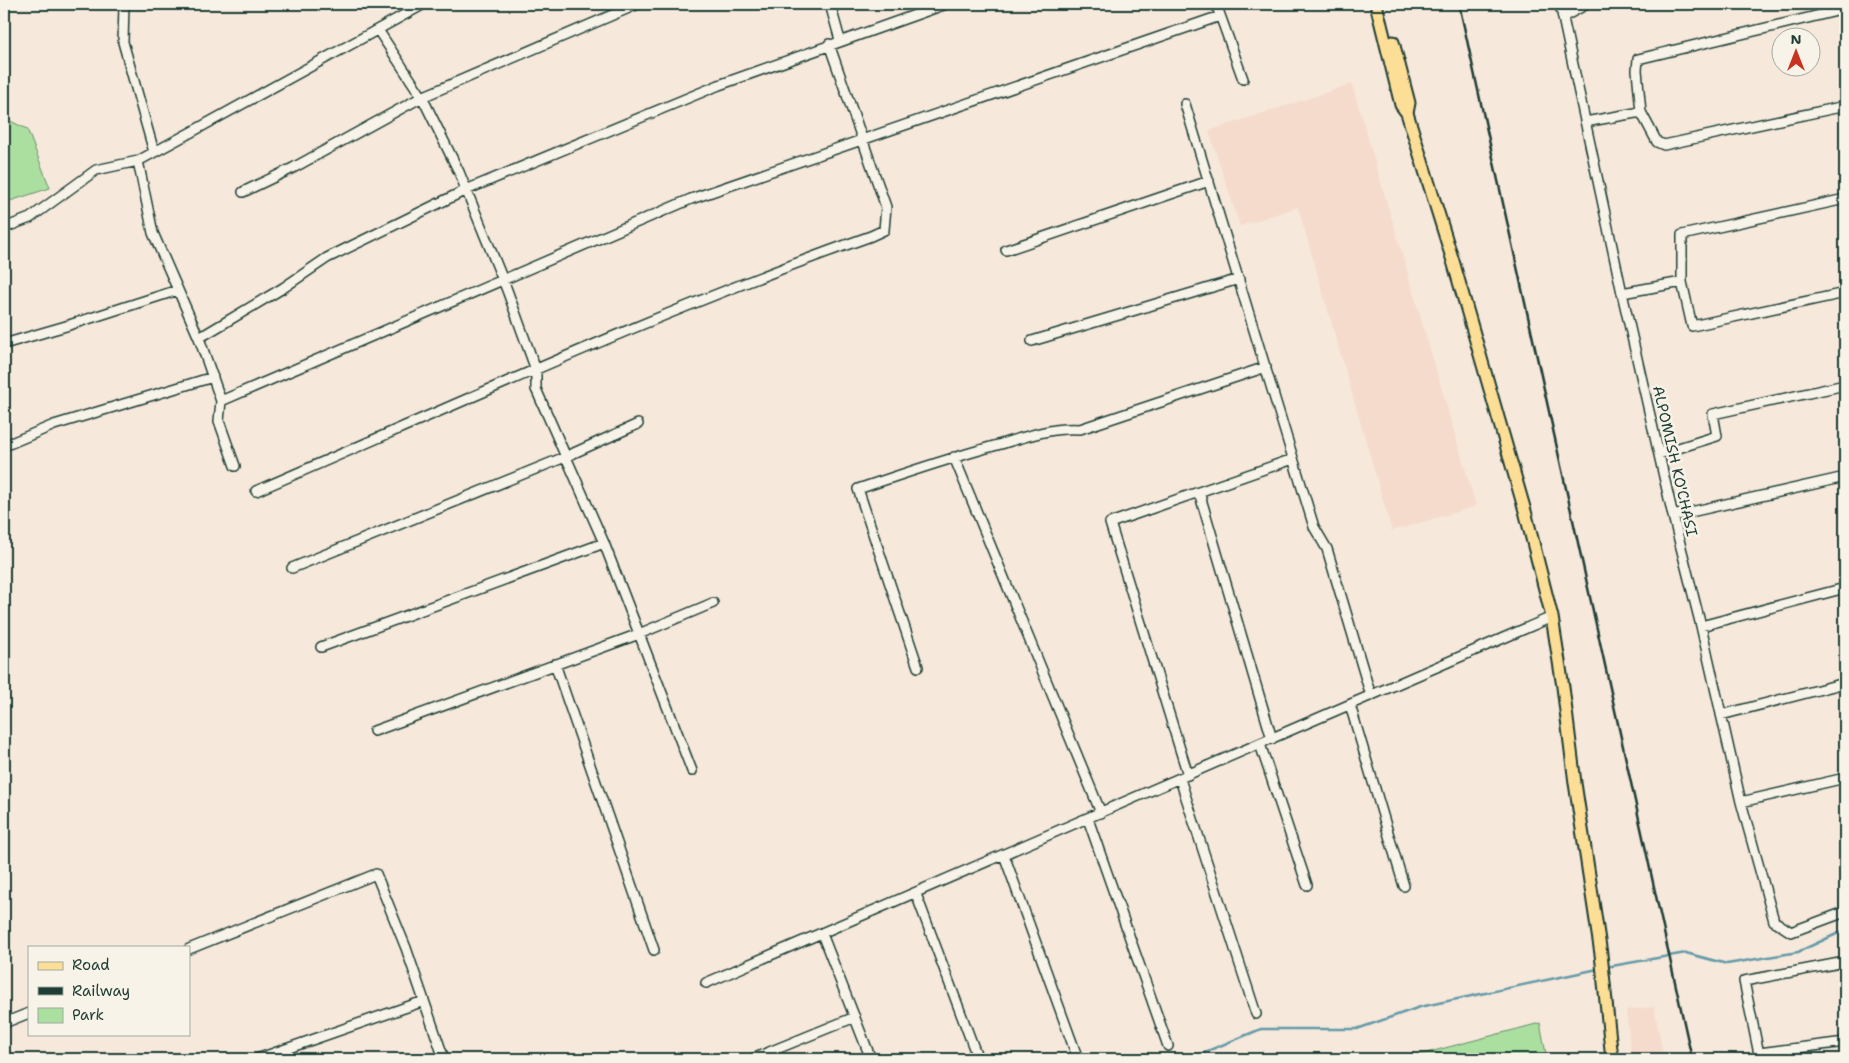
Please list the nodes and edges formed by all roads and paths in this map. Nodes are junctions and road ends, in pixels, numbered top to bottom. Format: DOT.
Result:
graph roads {
  1 [pos="124,4"];
  2 [pos="424,4"];
  3 [pos="638,4"];
  4 [pos="830,4"];
  5 [pos="946,4"];
  6 [pos="1216,4"];
  7 [pos="1376,4"];
  8 [pos="1383,4"];
  9 [pos="1560,4"];
  10 [pos="1587,4"];
  11 [pos="1845,9"];
  12 [pos="1220,16"];
  13 [pos="1563,17"];
  14 [pos="378,30"];
  15 [pos="840,40"];
  16 [pos="829,44"];
  17 [pos="1243,79"];
  18 [pos="422,97"];
  19 [pos="1185,104"];
  20 [pos="1845,106"];
  21 [pos="1642,112"];
  22 [pos="1407,113"];
  23 [pos="1585,122"];
  24 [pos="862,140"];
  25 [pos="154,152"];
  26 [pos="138,161"];
  27 [pos="1209,181"];
  28 [pos="466,190"];
  29 [pos="243,192"];
  30 [pos="1845,198"];
  31 [pos="4,228"];
  32 [pos="1006,250"];
  33 [pos="1239,279"];
  34 [pos="503,281"];
  35 [pos="1682,282"];
  36 [pos="178,290"];
  37 [pos="1622,293"];
  38 [pos="1845,293"];
  39 [pos="199,338"];
  40 [pos="1032,341"];
  41 [pos="4,344"];
  42 [pos="1266,367"];
  43 [pos="536,370"];
  44 [pos="212,377"];
  45 [pos="1845,385"];
  46 [pos="221,401"];
  47 [pos="638,424"];
  48 [pos="4,446"];
  49 [pos="1658,454"];
  50 [pos="565,457"];
  51 [pos="954,457"];
  52 [pos="1293,458"];
  53 [pos="235,466"];
  54 [pos="1845,477"];
  55 [pos="256,491"];
  56 [pos="1199,492"];
  57 [pos="1673,516"];
  58 [pos="604,543"];
  59 [pos="292,568"];
  60 [pos="1845,588"];
  61 [pos="713,603"];
  62 [pos="1552,617"];
  63 [pos="1701,626"];
  64 [pos="639,634"];
  65 [pos="321,647"];
  66 [pos="555,664"];
  67 [pos="918,667"];
  68 [pos="1845,684"];
  69 [pos="1371,696"];
  70 [pos="1350,705"];
  71 [pos="1721,715"];
  72 [pos="374,731"];
  73 [pos="1272,739"];
  74 [pos="1260,744"];
  75 [pos="692,771"];
  76 [pos="1184,777"];
  77 [pos="1845,778"];
  78 [pos="1741,802"];
  79 [pos="1101,813"];
  80 [pos="1088,819"];
  81 [pos="1004,855"];
  82 [pos="1307,885"];
  83 [pos="1404,886"];
  84 [pos="916,894"];
  85 [pos="1845,912"];
  86 [pos="822,934"];
  87 [pos="190,949"];
  88 [pos="654,950"];
  89 [pos="1845,962"];
  90 [pos="706,984"];
  91 [pos="424,1002"];
  92 [pos="28,1013"];
  93 [pos="1256,1014"];
  94 [pos="854,1017"];
  95 [pos="4,1023"];
  96 [pos="1845,1042"];
  97 [pos="1168,1046"];
  98 [pos="1759,1056"];
  99 [pos="256,1059"];
  100 [pos="444,1059"];
  101 [pos="752,1059"];
  102 [pos="871,1059"];
  103 [pos="978,1059"];
  104 [pos="1078,1059"];
  105 [pos="1612,1059"];
  1 -- 25 [label="street"];
  2 -- 14 [label="street"];
  3 -- 18 [label="street"];
  4 -- 15 [label="street"];
  5 -- 15 [label="street"];
  6 -- 12 [label="street"];
  7 -- 22 [label="main road"];
  8 -- 22 [label="main road"];
  9 -- 13 [label="street, ALPOMISH KO'CHASI"];
  10 -- 13 [label="street"];
  11 -- 21 [label="street"];
  12 -- 17 [label="street"];
  12 -- 24 [label="street"];
  13 -- 23 [label="street, ALPOMISH KO'CHASI"];
  14 -- 18 [label="street"];
  14 -- 25 [label="street"];
  15 -- 16 [label="street"];
  16 -- 24 [label="street"];
  16 -- 28 [label="street"];
  18 -- 28 [label="street"];
  18 -- 29 [label="street"];
  19 -- 27 [label="street"];
  20 -- 21 [label="street"];
  21 -- 23 [label="street"];
  22 -- 62 [label="main road"];
  23 -- 37 [label="street, ALPOMISH KO'CHASI"];
  24 -- 34 [label="street"];
  24 -- 43 [label="street"];
  25 -- 26 [label="street"];
  26 -- 31 [label="street"];
  26 -- 36 [label="street"];
  27 -- 32 [label="street"];
  27 -- 33 [label="street"];
  28 -- 34 [label="street"];
  28 -- 39 [label="street"];
  30 -- 35 [label="street"];
  33 -- 40 [label="street"];
  33 -- 42 [label="street"];
  34 -- 43 [label="street"];
  34 -- 46 [label="street"];
  35 -- 37 [label="street"];
  35 -- 38 [label="street"];
  36 -- 39 [label="street"];
  36 -- 41 [label="street"];
  37 -- 49 [label="street, ALPOMISH KO'CHASI"];
  39 -- 44 [label="street"];
  42 -- 51 [label="street"];
  42 -- 52 [label="street"];
  43 -- 50 [label="street"];
  43 -- 55 [label="street"];
  44 -- 46 [label="street"];
  44 -- 48 [label="street"];
  45 -- 49 [label="street"];
  46 -- 53 [label="street"];
  47 -- 50 [label="street"];
  49 -- 57 [label="street, ALPOMISH KO'CHASI"];
  50 -- 58 [label="street"];
  50 -- 59 [label="street"];
  51 -- 67 [label="street"];
  51 -- 79 [label="street"];
  52 -- 56 [label="street"];
  52 -- 69 [label="street"];
  54 -- 57 [label="street"];
  56 -- 73 [label="street"];
  56 -- 76 [label="street"];
  57 -- 63 [label="street, ALPOMISH KO'CHASI"];
  58 -- 64 [label="street"];
  58 -- 65 [label="street"];
  60 -- 63 [label="street"];
  61 -- 64 [label="street"];
  62 -- 69 [label="street"];
  62 -- 105 [label="main road"];
  63 -- 71 [label="street, ALPOMISH KO'CHASI"];
  64 -- 66 [label="street"];
  64 -- 75 [label="street"];
  66 -- 72 [label="street"];
  66 -- 88 [label="street"];
  68 -- 71 [label="street"];
  69 -- 70 [label="street"];
  70 -- 73 [label="street"];
  70 -- 83 [label="street"];
  71 -- 78 [label="street, ALPOMISH KO'CHASI"];
  73 -- 74 [label="street"];
  74 -- 76 [label="street"];
  74 -- 82 [label="street"];
  76 -- 79 [label="street"];
  76 -- 93 [label="street"];
  77 -- 78 [label="street"];
  78 -- 85 [label="street, ALPOMISH KO'CHASI"];
  79 -- 80 [label="street"];
  80 -- 81 [label="street"];
  80 -- 97 [label="street"];
  81 -- 84 [label="street"];
  81 -- 104 [label="street"];
  84 -- 86 [label="street"];
  84 -- 103 [label="street"];
  86 -- 90 [label="street"];
  86 -- 94 [label="street"];
  87 -- 91 [label="street"];
  89 -- 98 [label="street"];
  91 -- 99 [label="street"];
  91 -- 100 [label="street"];
  92 -- 95 [label="street"];
  94 -- 101 [label="street"];
  94 -- 102 [label="street"];
  96 -- 98 [label="street"];
}
